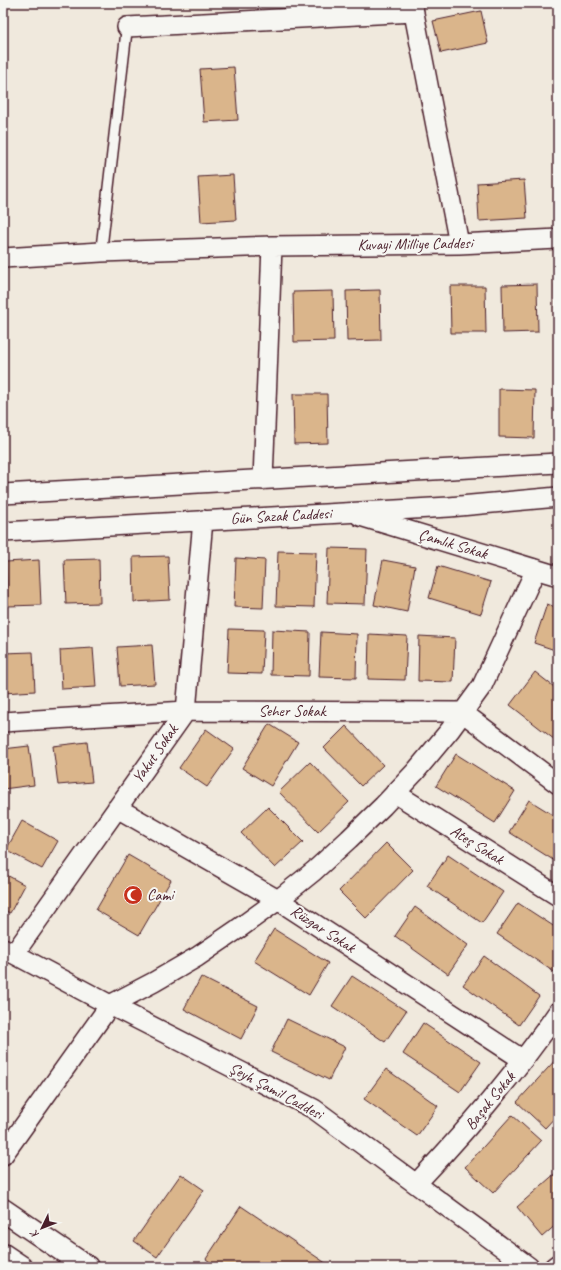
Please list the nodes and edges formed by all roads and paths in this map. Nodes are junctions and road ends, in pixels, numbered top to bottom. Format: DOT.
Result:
graph roads {
  1 [pos="413,8"];
  2 [pos="128,27"];
  3 [pos="558,239"];
  4 [pos="459,244"];
  5 [pos="272,246"];
  6 [pos="101,252"];
  7 [pos="3,258"];
  8 [pos="558,463"];
  9 [pos="263,480"];
  10 [pos="3,494"];
  11 [pos="558,497"];
  12 [pos="349,512"];
  13 [pos="203,520"];
  14 [pos="3,532"];
  15 [pos="536,569"];
  16 [pos="558,576"];
  17 [pos="186,711"];
  18 [pos="462,712"];
  19 [pos="3,722"];
  20 [pos="558,784"];
  21 [pos="395,793"];
  22 [pos="117,808"];
  23 [pos="558,896"];
  24 [pos="278,900"];
  25 [pos="8,951"];
  26 [pos="110,1005"];
  27 [pos="558,1012"];
  28 [pos="523,1060"];
  29 [pos="3,1154"];
  30 [pos="416,1184"];
  31 [pos="3,1210"];
  32 [pos="3,1255"];
  33 [pos="558,1264"];
  34 [pos="21,1267"];
  35 [pos="87,1267"];
  36 [pos="529,1267"];
  37 [pos="554,1267"];
  1 -- 2 [label="street"];
  1 -- 4 [label="street"];
  2 -- 6 [label="lane"];
  3 -- 4 [label="street, Kuvayi Milliye Caddesi"];
  4 -- 5 [label="street, Kuvayi Milliye Caddesi"];
  5 -- 6 [label="street, Kuvayi Milliye Caddesi"];
  5 -- 9 [label="street"];
  6 -- 7 [label="street, Kuvayi Milliye Caddesi"];
  8 -- 9 [label="street"];
  9 -- 10 [label="street"];
  11 -- 12 [label="street, Gün Sazak Caddesi"];
  12 -- 13 [label="street, Gün Sazak Caddesi"];
  12 -- 15 [label="street, Çamlık Sokak"];
  13 -- 14 [label="street, Gün Sazak Caddesi"];
  13 -- 17 [label="street, Yakut Sokak"];
  15 -- 16 [label="street, Çamlık Sokak"];
  15 -- 18 [label="street"];
  17 -- 18 [label="street, Seher Sokak"];
  17 -- 19 [label="street, Seher Sokak"];
  17 -- 22 [label="street, Yakut Sokak"];
  18 -- 20 [label="street"];
  18 -- 21 [label="street"];
  21 -- 23 [label="street, Ateş Sokak"];
  21 -- 24 [label="street"];
  22 -- 24 [label="street, Rüzgar Sokak"];
  22 -- 25 [label="street, Yakut Sokak"];
  24 -- 26 [label="street"];
  24 -- 28 [label="street, Rüzgar Sokak"];
  25 -- 26 [label="street, Şeyh Şamil Caddesi"];
  26 -- 29 [label="street"];
  26 -- 30 [label="street, Şeyh Şamil Caddesi"];
  27 -- 28 [label="street, Başak Sokak"];
  28 -- 30 [label="street, Başak Sokak"];
  30 -- 36 [label="street, Şeyh Şamil Caddesi"];
  31 -- 35 [label="main road"];
  32 -- 34 [label="main road"];
  33 -- 37 [label="street"];
}
